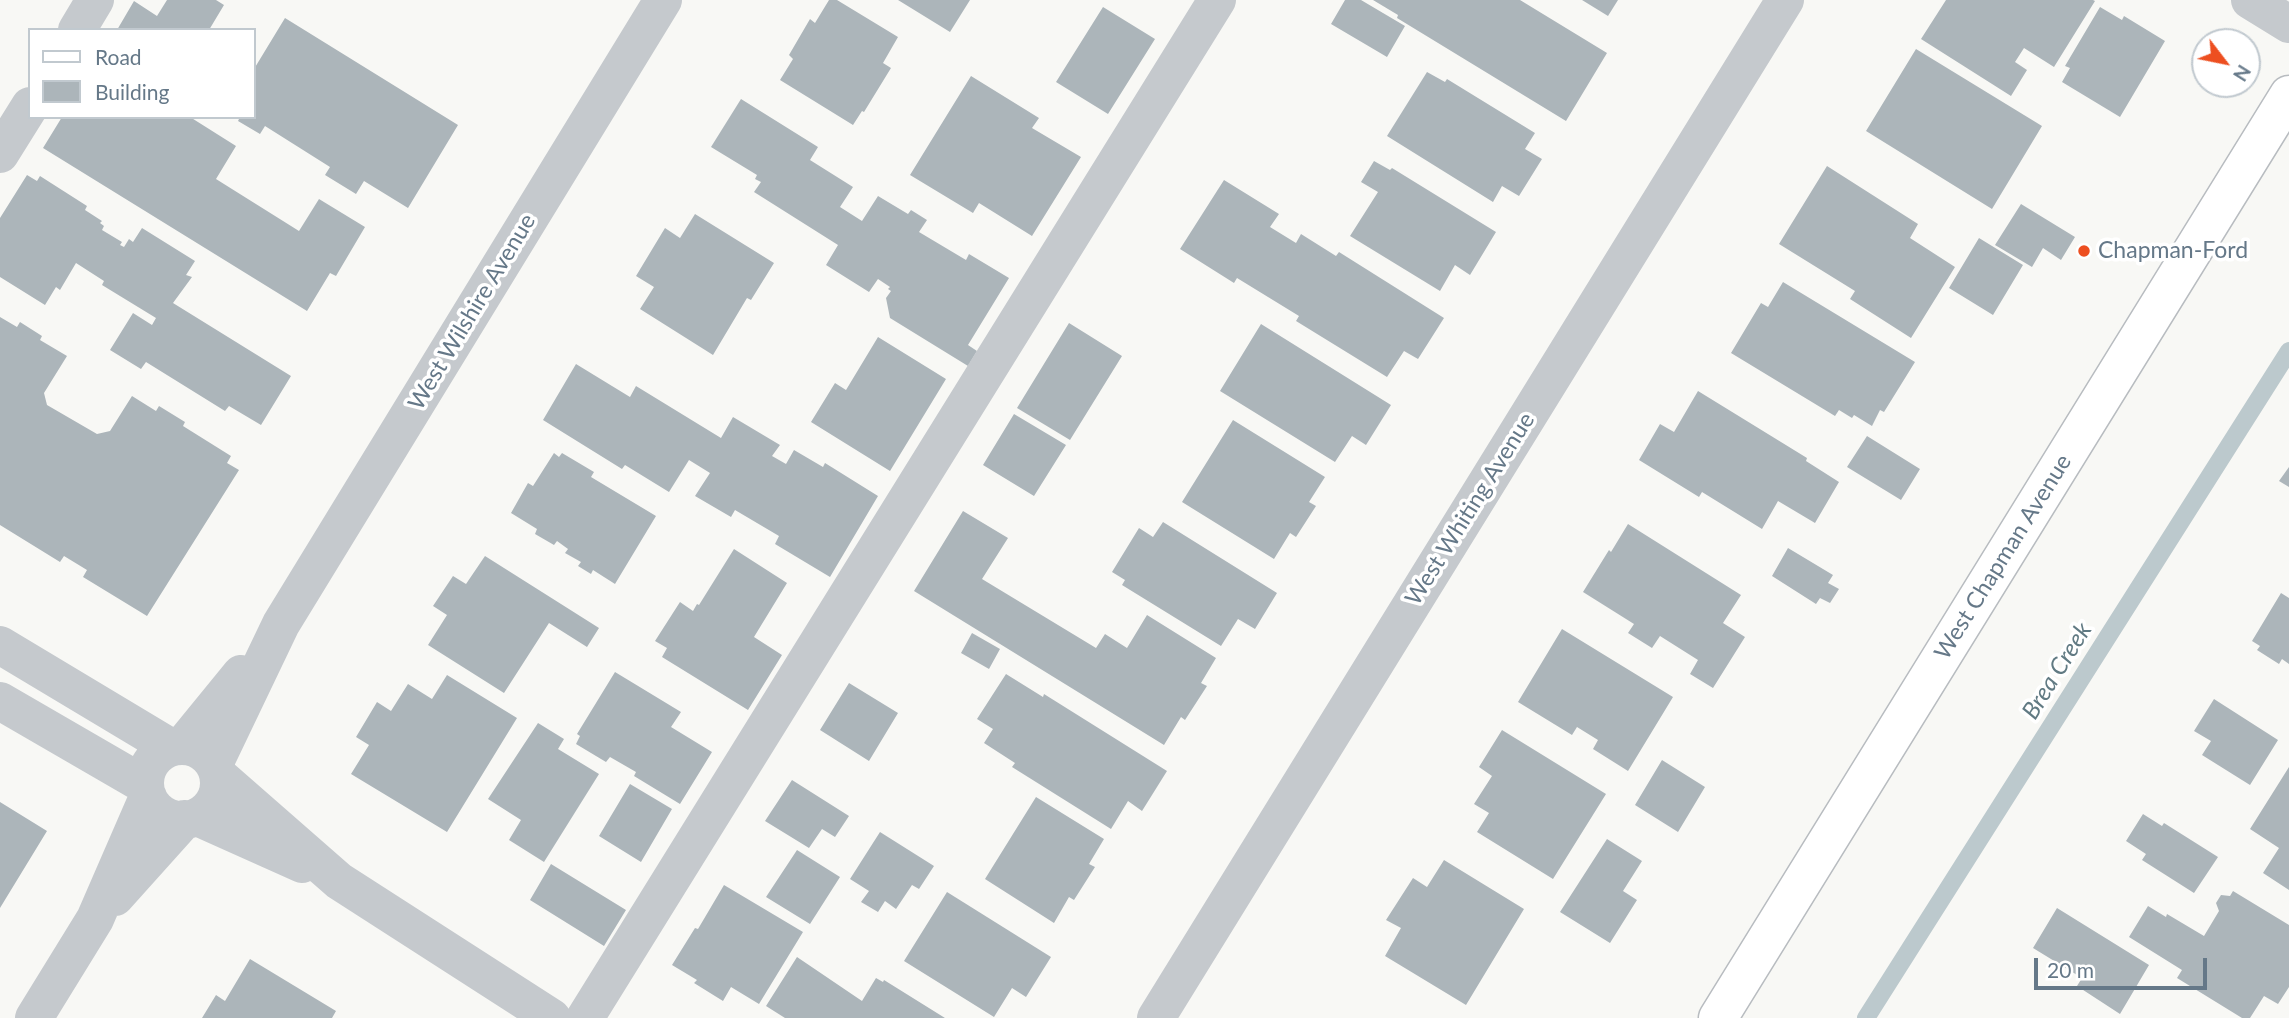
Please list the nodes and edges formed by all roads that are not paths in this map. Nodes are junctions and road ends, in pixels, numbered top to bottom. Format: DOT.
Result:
graph roads {
  1 [pos="95,0"];
  2 [pos="663,0"];
  3 [pos="1217,0"];
  4 [pos="1785,0"];
  5 [pos="2250,0"];
  6 [pos="2289,24"];
  7 [pos="78,28"];
  8 [pos="2289,95"];
  9 [pos="28,109"];
  10 [pos="0,154"];
  11 [pos="0,645"];
  12 [pos="0,701"];
  13 [pos="196,758"];
  14 [pos="146,791"];
  15 [pos="191,818"];
  16 [pos="339,881"];
  17 [pos="94,919"];
  18 [pos="34,1018"];
  19 [pos="552,1018"];
  20 [pos="585,1018"];
  21 [pos="1156,1018"];
  22 [pos="1718,1018"];
  1 -- 7 [label="street"];
  2 -- 13 [label="street, West Wilshire Avenue"];
  3 -- 20 [label="street"];
  4 -- 21 [label="street, West Whiting Avenue"];
  5 -- 6 [label="street"];
  8 -- 22 [label="main road, West Chapman Avenue"];
  9 -- 10 [label="street"];
  11 -- 13 [label="street"];
  12 -- 14 [label="street"];
  13 -- 14 [label="street"];
  13 -- 15 [label="street"];
  13 -- 16 [label="street"];
  14 -- 15 [label="street"];
  14 -- 17 [label="street"];
  15 -- 16 [label="street"];
  15 -- 17 [label="street"];
  16 -- 19 [label="street"];
  17 -- 18 [label="street"];
}
